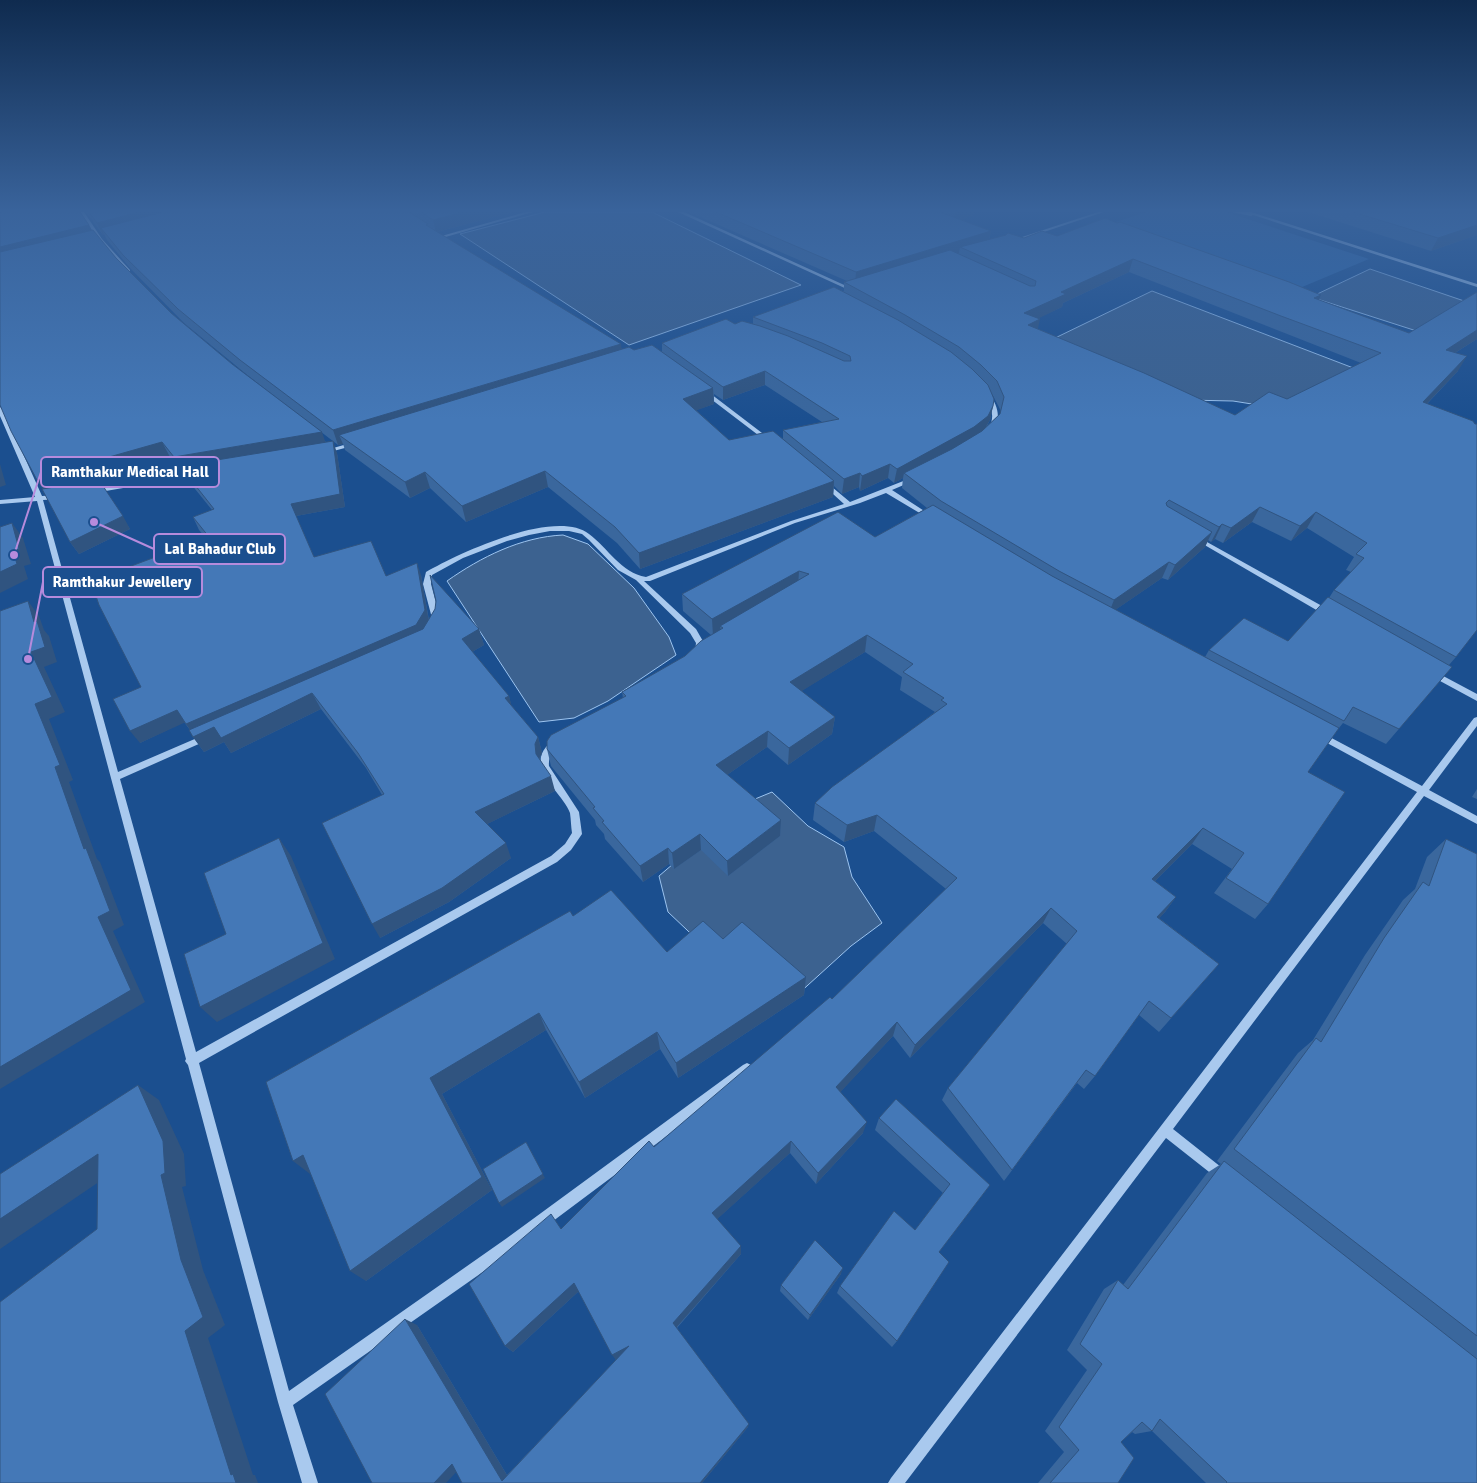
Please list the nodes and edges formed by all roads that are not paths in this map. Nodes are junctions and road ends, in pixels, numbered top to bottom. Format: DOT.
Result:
graph roads {
  1 [pos="832,281"];
  2 [pos="1462,281"];
  3 [pos="1477,286"];
  4 [pos="860,287"];
  5 [pos="851,290"];
  6 [pos="842,292"];
  7 [pos="981,389"];
  8 [pos="702,390"];
  9 [pos="0,409"];
  10 [pos="984,436"];
  11 [pos="366,440"];
  12 [pos="330,443"];
  13 [pos="774,445"];
  14 [pos="337,449"];
  15 [pos="318,452"];
  16 [pos="207,473"];
  17 [pos="917,477"];
  18 [pos="818,478"];
  19 [pos="888,491"];
  20 [pos="90,492"];
  21 [pos="70,495"];
  22 [pos="40,500"];
  23 [pos="0,502"];
  24 [pos="848,505"];
  25 [pos="939,522"];
  26 [pos="1188,534"];
  27 [pos="639,580"];
  28 [pos="1335,617"];
  29 [pos="436,632"];
  30 [pos="694,658"];
  31 [pos="1428,670"];
  32 [pos="1477,698"];
  33 [pos="1477,720"];
  34 [pos="1309,730"];
  35 [pos="212,735"];
  36 [pos="568,735"];
  37 [pos="115,777"];
  38 [pos="1422,791"];
  39 [pos="1477,820"];
  40 [pos="191,1061"];
  41 [pos="750,1067"];
  42 [pos="1165,1130"];
  43 [pos="1235,1185"];
  44 [pos="284,1402"];
  45 [pos="310,1483"];
  46 [pos="896,1483"];
  1 -- 5 [label="street"];
  2 -- 3 [label="street"];
  4 -- 5 [label="street"];
  5 -- 6 [label="street"];
  7 -- 10 [label="street"];
  8 -- 13 [label="street"];
  9 -- 22 [label="street"];
  11 -- 14 [label="street"];
  12 -- 14 [label="street"];
  14 -- 15 [label="street"];
  16 -- 20 [label="street"];
  17 -- 19 [label="street"];
  18 -- 24 [label="street"];
  19 -- 24 [label="street"];
  19 -- 25 [label="street"];
  21 -- 22 [label="street"];
  22 -- 23 [label="street"];
  22 -- 37 [label="street"];
  24 -- 27 [label="street"];
  26 -- 28 [label="street"];
  27 -- 29 [label="street"];
  27 -- 30 [label="street"];
  31 -- 32 [label="street"];
  33 -- 38 [label="street"];
  34 -- 38 [label="street"];
  35 -- 37 [label="street"];
  36 -- 40 [label="street"];
  37 -- 40 [label="street"];
  38 -- 39 [label="street"];
  38 -- 42 [label="street"];
  40 -- 44 [label="street"];
  41 -- 44 [label="street"];
  42 -- 43 [label="street"];
  42 -- 46 [label="street"];
  44 -- 45 [label="street"];
}
